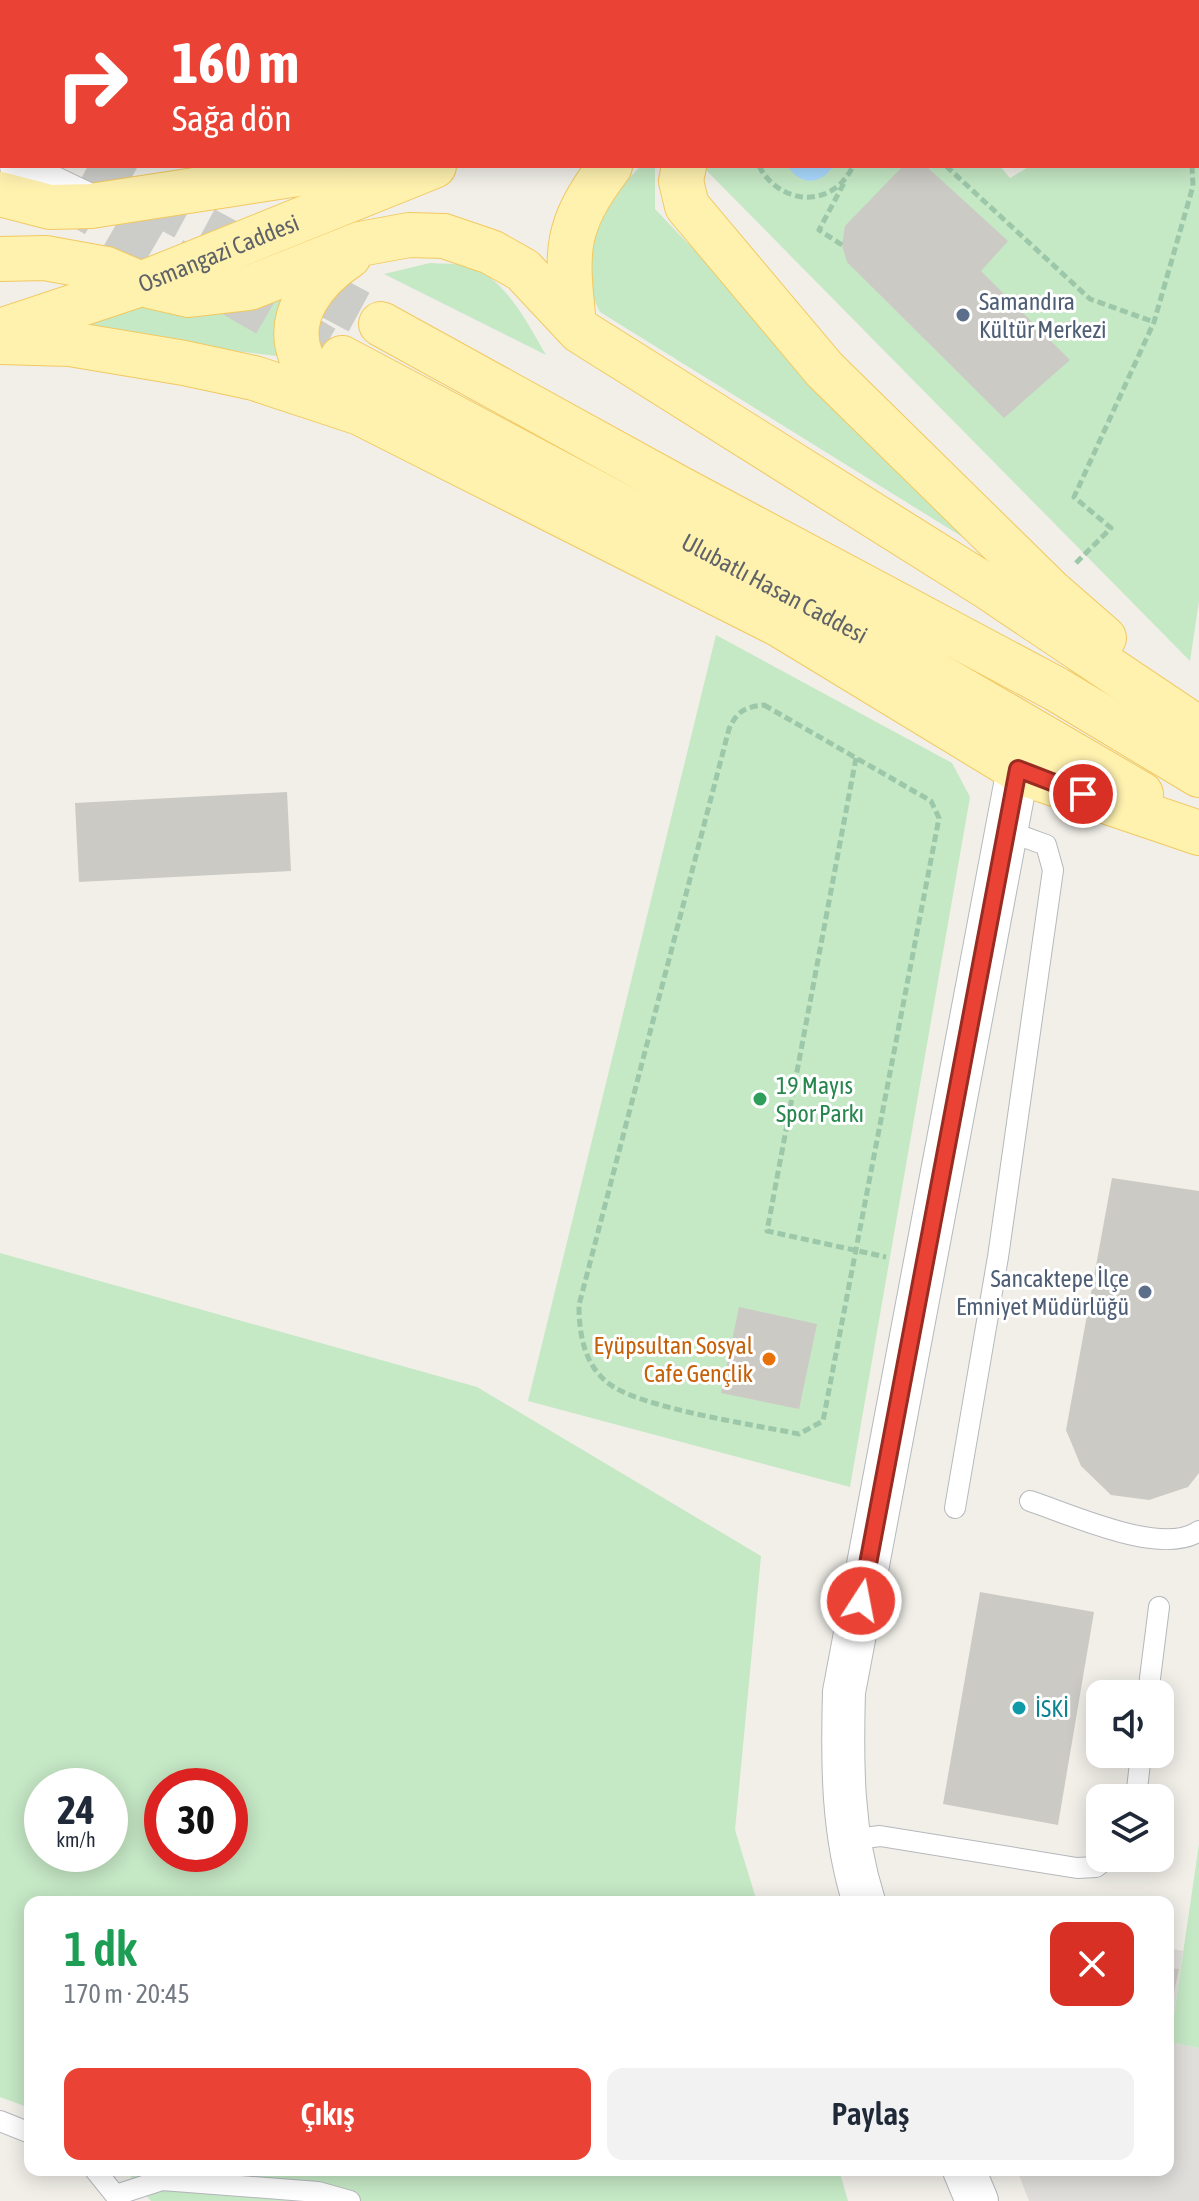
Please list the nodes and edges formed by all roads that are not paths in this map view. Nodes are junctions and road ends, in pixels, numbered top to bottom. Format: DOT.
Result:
graph roads {
  1 [pos="24,168"];
  2 [pos="337,168"];
  3 [pos="429,168"];
  4 [pos="609,168"];
  5 [pos="684,168"];
  6 [pos="0,194"];
  7 [pos="91,206"];
  8 [pos="368,243"];
  9 [pos="0,259"];
  10 [pos="141,284"];
  11 [pos="381,324"];
  12 [pos="574,324"];
  13 [pos="0,331"];
  14 [pos="0,342"];
  15 [pos="342,358"];
  16 [pos="345,408"];
  17 [pos="1199,722"];
  18 [pos="1199,729"];
  19 [pos="1018,769"];
  20 [pos="1199,775"];
  21 [pos="1005,830"];
  22 [pos="1199,831"];
  23 [pos="1030,1501"];
  24 [pos="955,1508"];
  25 [pos="1199,1531"];
  26 [pos="1159,1607"];
  27 [pos="1150,1680"];
  28 [pos="850,1840"];
  29 [pos="1086,1868"];
  30 [pos="863,1896"];
  31 [pos="0,2121"];
  32 [pos="24,2131"];
  33 [pos="100,2176"];
  34 [pos="967,2176"];
  35 [pos="118,2198"];
  36 [pos="350,2201"];
  37 [pos="977,2201"];
  1 -- 7 [label="street"];
  2 -- 7 [label="main road"];
  3 -- 10 [label="main road, Osmangazi Caddesi"];
  4 -- 12 [label="main road"];
  5 -- 17 [label="main road"];
  6 -- 7 [label="main road"];
  8 -- 10 [label="main road"];
  8 -- 12 [label="main road"];
  8 -- 16 [label="main road"];
  9 -- 10 [label="main road"];
  10 -- 13 [label="main road, Osmangazi Caddesi"];
  11 -- 20 [label="main road, Ulubatlı Hasan Caddesi"];
  12 -- 18 [label="main road"];
  14 -- 16 [label="main road"];
  15 -- 22 [label="main road, Ulubatlı Hasan Caddesi"];
  16 -- 19 [label="main road"];
  19 -- 21 [label="street"];
  19 -- 22 [label="main road"];
  21 -- 24 [label="lane"];
  21 -- 28 [label="street"];
  23 -- 25 [label="lane"];
  26 -- 27 [label="lane"];
  28 -- 29 [label="lane"];
  28 -- 30 [label="street"];
  31 -- 32 [label="lane"];
  33 -- 35 [label="lane"];
  34 -- 37 [label="street"];
  35 -- 36 [label="lane"];
}
